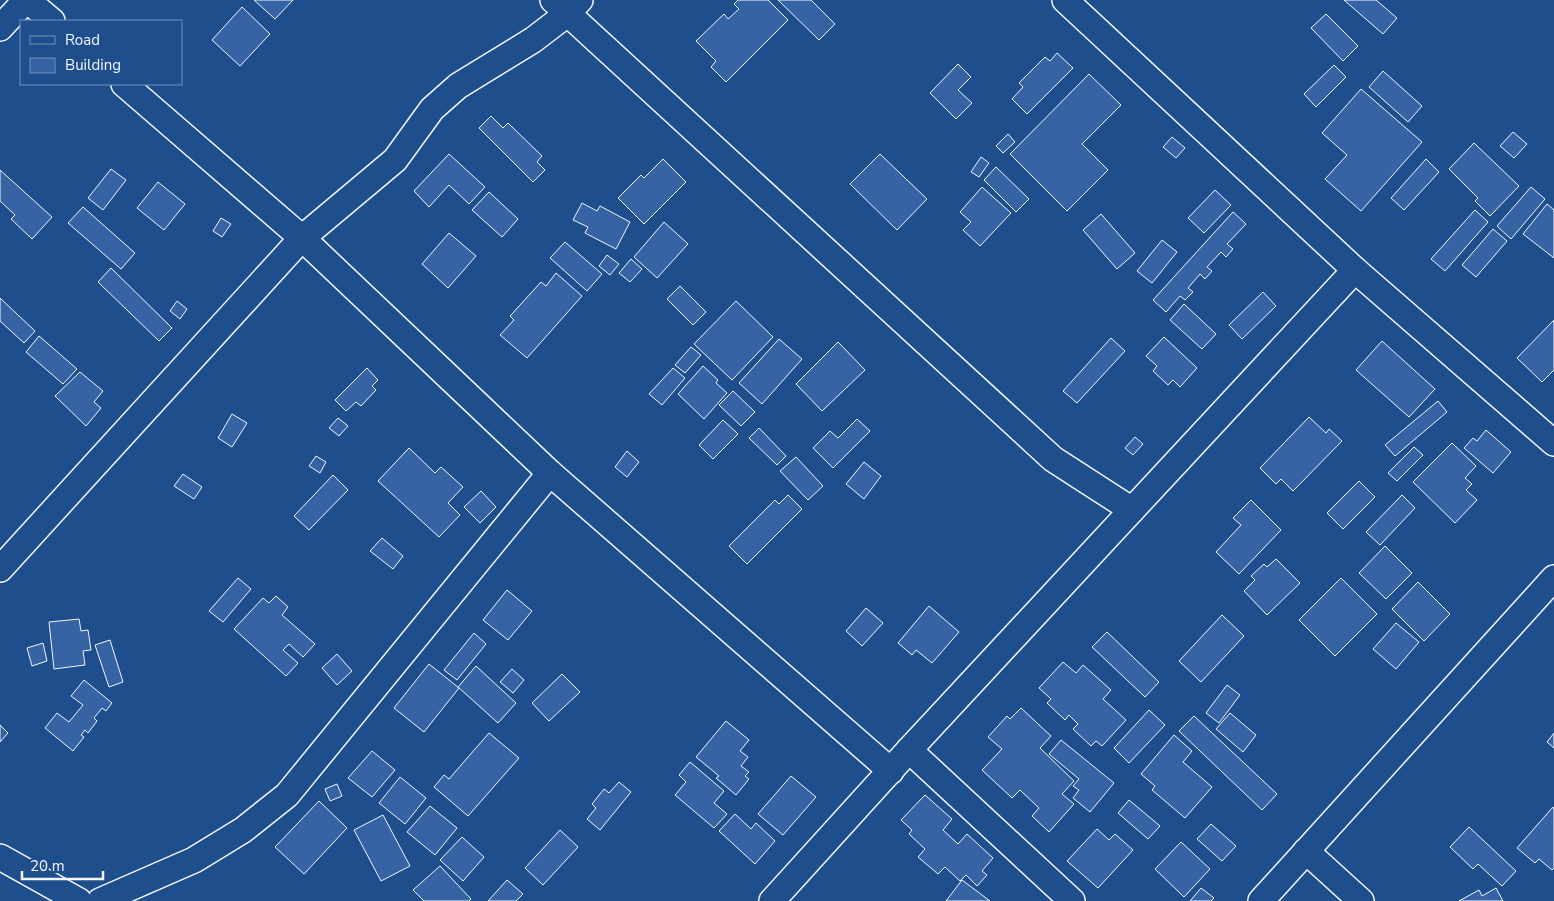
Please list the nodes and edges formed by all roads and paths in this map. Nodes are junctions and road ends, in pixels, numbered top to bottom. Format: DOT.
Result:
graph roads {
  1 [pos="26,0"];
  2 [pos="1065,0"];
  3 [pos="567,5"];
  4 [pos="51,20"];
  5 [pos="0,28"];
  6 [pos="125,85"];
  7 [pos="302,238"];
  8 [pos="1356,270"];
  9 [pos="1554,443"];
  10 [pos="550,473"];
  11 [pos="1132,510"];
  12 [pos="0,569"];
  13 [pos="1554,578"];
  14 [pos="909,750"];
  15 [pos="891,771"];
  16 [pos="1306,851"];
  17 [pos="0,857"];
  18 [pos="79,901"];
  19 [pos="100,901"];
  20 [pos="772,901"];
  21 [pos="1072,901"];
  22 [pos="1261,901"];
  23 [pos="1361,901"];
  1 -- 4 [label="street"];
  1 -- 5 [label="street"];
  2 -- 8 [label="street"];
  3 -- 7 [label="street"];
  3 -- 11 [label="street"];
  6 -- 7 [label="street"];
  7 -- 10 [label="street"];
  7 -- 12 [label="street"];
  8 -- 9 [label="street"];
  8 -- 11 [label="street"];
  10 -- 15 [label="street"];
  10 -- 19 [label="street"];
  11 -- 14 [label="street"];
  13 -- 16 [label="street"];
  14 -- 15 [label="street"];
  14 -- 21 [label="street"];
  15 -- 20 [label="street"];
  16 -- 22 [label="street"];
  16 -- 23 [label="street"];
  17 -- 18 [label="street"];
}
